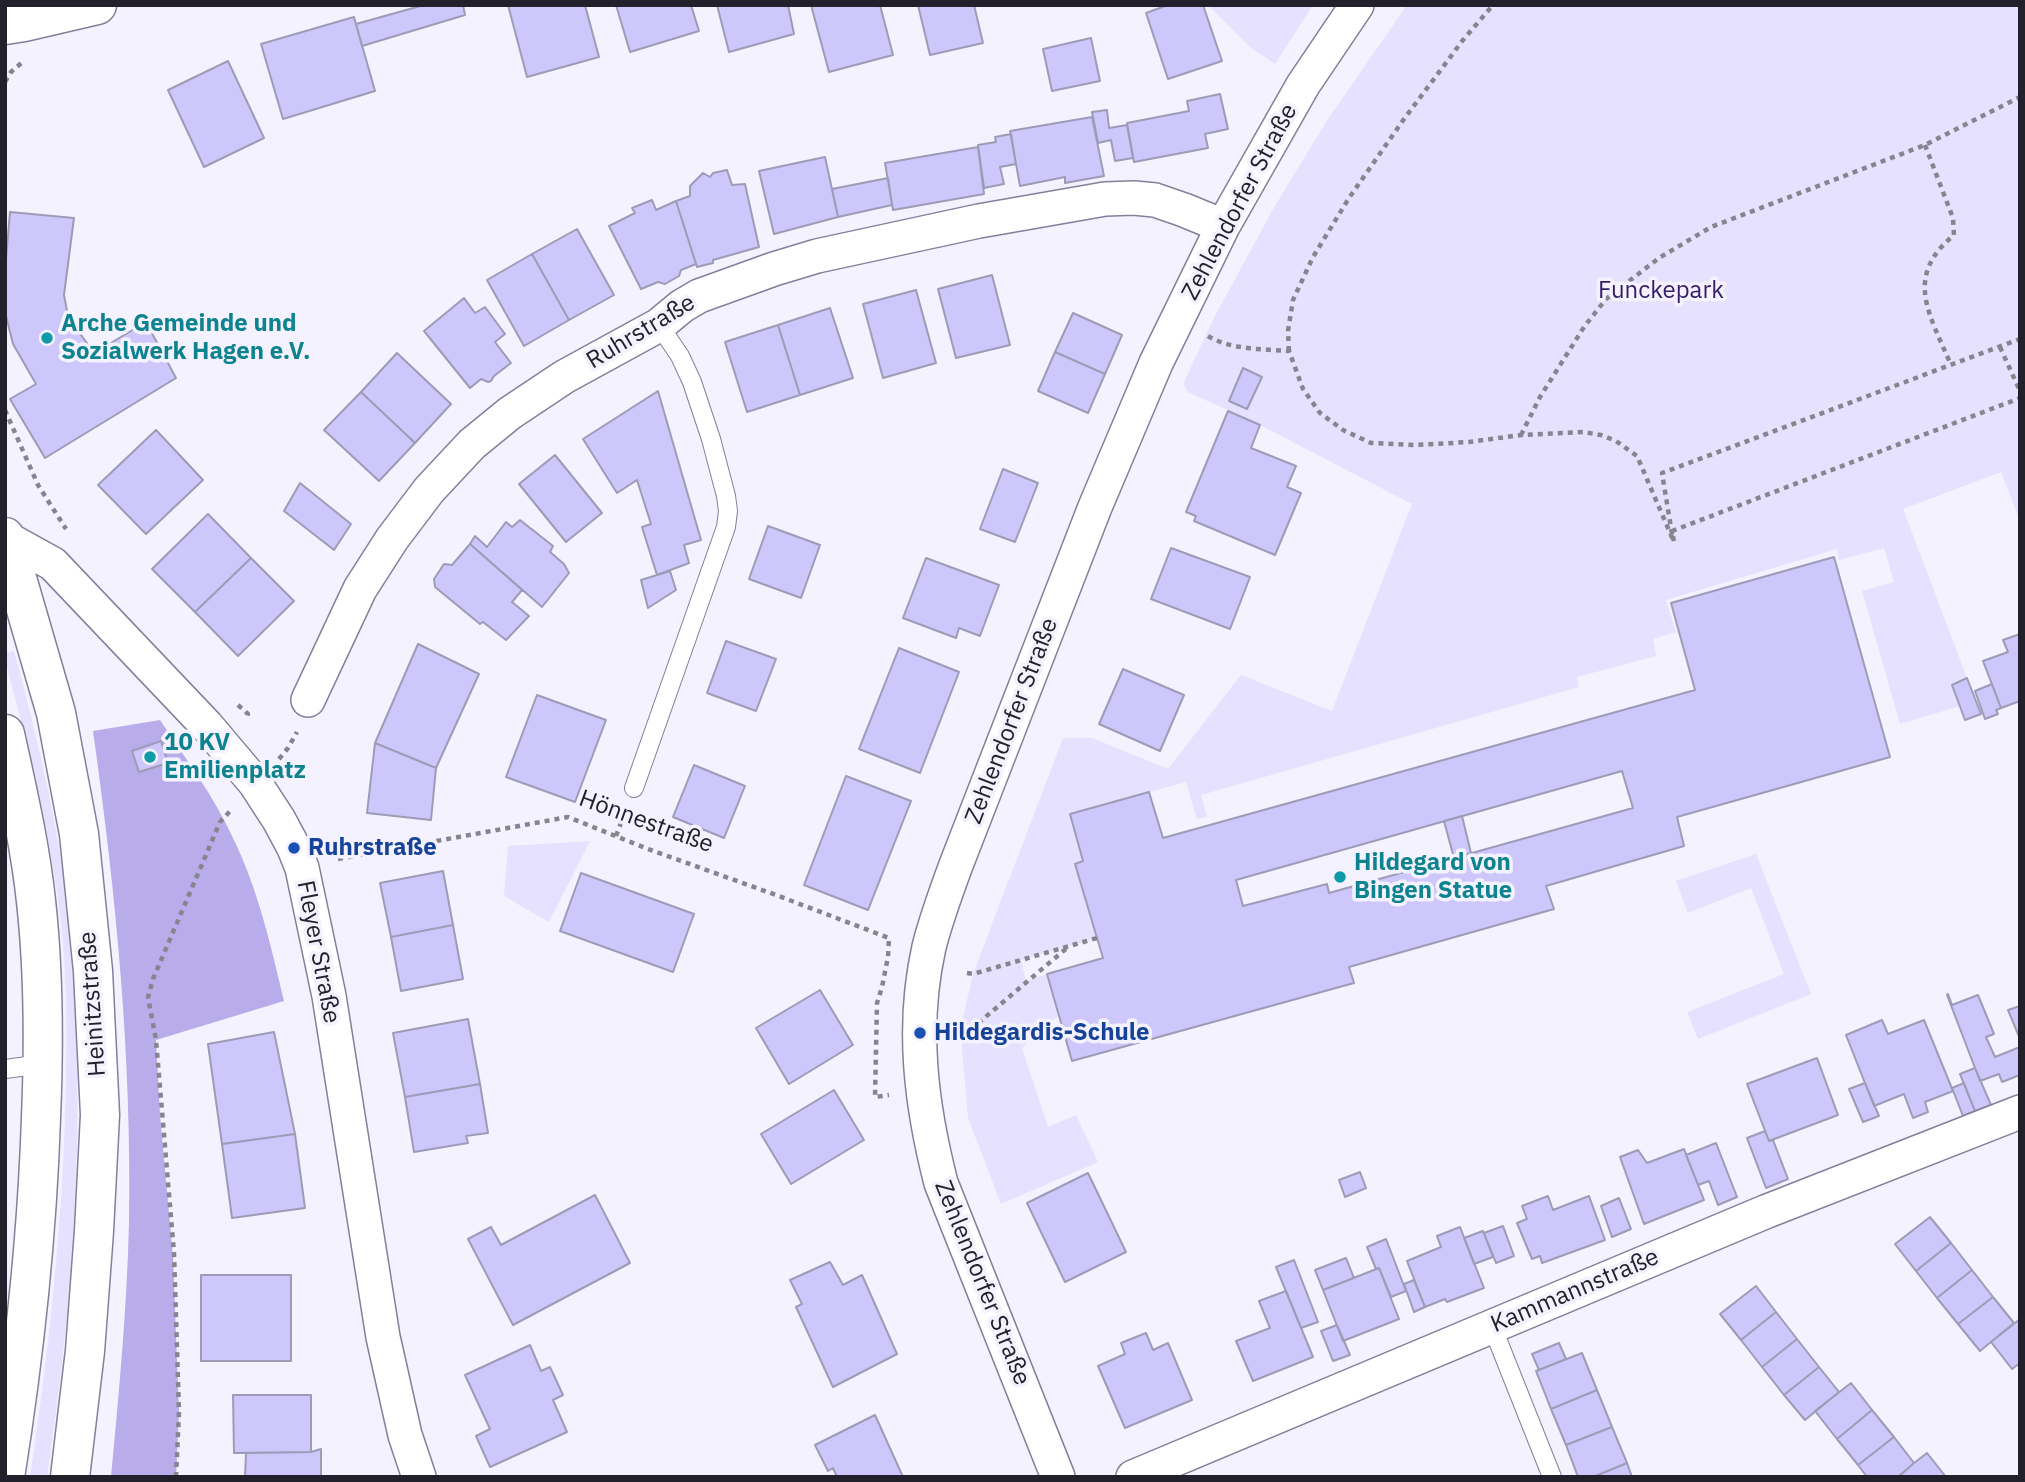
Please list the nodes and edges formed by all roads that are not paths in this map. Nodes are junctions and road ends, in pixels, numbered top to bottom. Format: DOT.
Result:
graph roads {
  1 [pos="97,5"];
  2 [pos="1357,5"];
  3 [pos="5,25"];
  4 [pos="1223,226"];
  5 [pos="659,325"];
  6 [pos="6,538"];
  7 [pos="308,700"];
  8 [pos="5,734"];
  9 [pos="634,788"];
  10 [pos="43,1064"];
  11 [pos="5,1069"];
  12 [pos="2015,1121"];
  13 [pos="1492,1326"];
  14 [pos="5,1477"];
  15 [pos="70,1477"];
  16 [pos="419,1477"];
  17 [pos="1058,1477"];
  18 [pos="1133,1477"];
  19 [pos="1552,1477"];
  1 -- 3 [label="main road"];
  2 -- 4 [label="street, Zehlendorfer Straße"];
  4 -- 5 [label="street, Ruhrstraße"];
  4 -- 17 [label="street, Zehlendorfer Straße"];
  5 -- 7 [label="street, Ruhrstraße"];
  5 -- 9 [label="lane, Hönnestraße"];
  6 -- 15 [label="main road, Heinitzstraße"];
  6 -- 16 [label="street, Fleyer Straße"];
  8 -- 10 [label="main road, Heinitzstraße"];
  10 -- 11 [label="lane"];
  10 -- 14 [label="main road, Heinitzstraße"];
  12 -- 13 [label="street, Kammannstraße"];
  13 -- 18 [label="street, Kammannstraße"];
  13 -- 19 [label="lane"];
}
